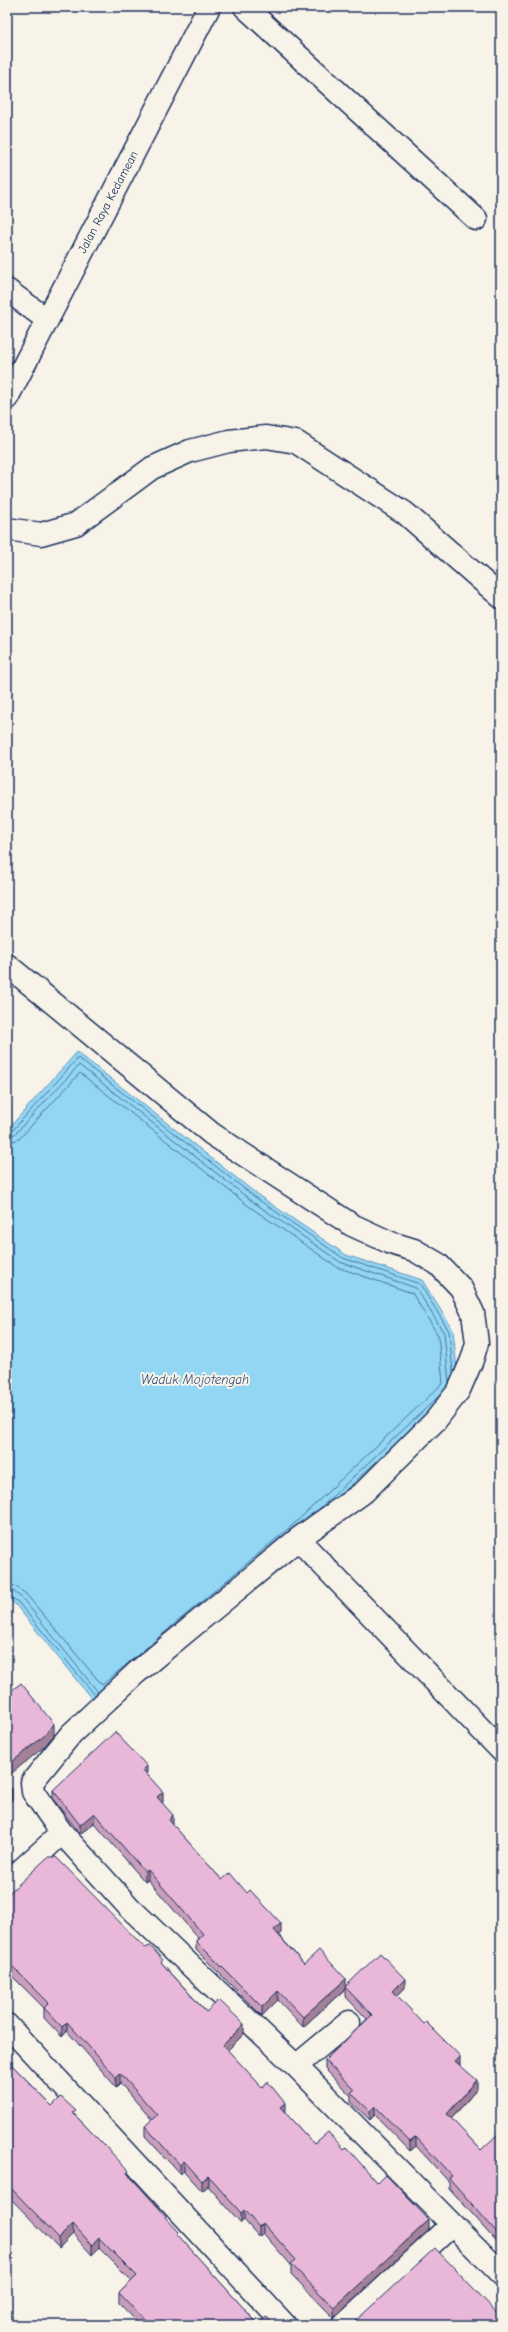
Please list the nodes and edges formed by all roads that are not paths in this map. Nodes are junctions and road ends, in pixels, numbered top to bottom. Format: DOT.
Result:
graph roads {
  1 [pos="209,7"];
  2 [pos="245,7"];
  3 [pos="476,219"];
  4 [pos="7,290"];
  5 [pos="46,319"];
  6 [pos="7,398"];
  7 [pos="7,529"];
  8 [pos="501,597"];
  9 [pos="7,966"];
  10 [pos="298,1539"];
  11 [pos="501,1750"];
  12 [pos="62,1833"];
  13 [pos="7,1883"];
  14 [pos="349,2022"];
  15 [pos="7,2025"];
  16 [pos="296,2066"];
  17 [pos="452,2225"];
  18 [pos="501,2274"];
  19 [pos="285,2325"];
  20 [pos="344,2325"];
  1 -- 5 [label="main road, Jalan Raya Kedamean"];
  2 -- 3 [label="main road"];
  4 -- 5 [label="main road"];
  5 -- 6 [label="main road, Jalan Raya Kedamean"];
  7 -- 8 [label="main road"];
  9 -- 10 [label="main road"];
  10 -- 11 [label="main road"];
  10 -- 12 [label="main road"];
  12 -- 13 [label="main road"];
  12 -- 16 [label="main road"];
  14 -- 16 [label="main road"];
  15 -- 19 [label="main road"];
  16 -- 17 [label="main road"];
  17 -- 18 [label="main road"];
  17 -- 20 [label="main road"];
}
